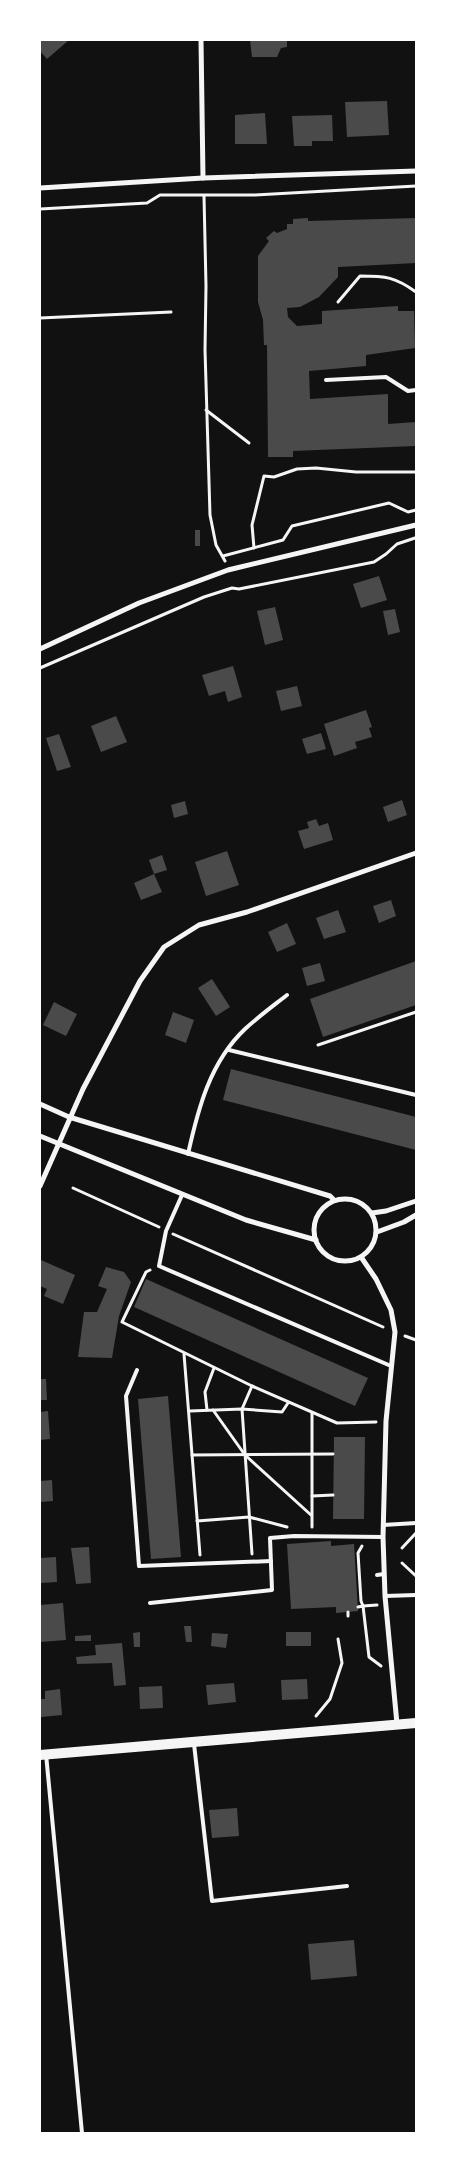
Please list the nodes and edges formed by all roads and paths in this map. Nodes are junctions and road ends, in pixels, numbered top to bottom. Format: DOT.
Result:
graph roads {
  1 [pos="200,40"];
  2 [pos="416,171"];
  3 [pos="204,178"];
  4 [pos="416,186"];
  5 [pos="40,188"];
  6 [pos="204,196"];
  7 [pos="40,209"];
  8 [pos="416,292"];
  9 [pos="338,302"];
  10 [pos="171,312"];
  11 [pos="40,318"];
  12 [pos="326,380"];
  13 [pos="416,390"];
  14 [pos="206,410"];
  15 [pos="249,443"];
  16 [pos="416,472"];
  17 [pos="416,510"];
  18 [pos="416,525"];
  19 [pos="416,538"];
  20 [pos="254,548"];
  21 [pos="223,556"];
  22 [pos="228,570"];
  23 [pos="232,588"];
  24 [pos="40,649"];
  25 [pos="40,668"];
  26 [pos="416,853"];
  27 [pos="287,995"];
  28 [pos="416,1012"];
  29 [pos="318,1045"];
  30 [pos="229,1050"];
  31 [pos="416,1095"];
  32 [pos="40,1104"];
  33 [pos="69,1117"];
  34 [pos="40,1136"];
  35 [pos="58,1143"];
  36 [pos="188,1154"];
  37 [pos="40,1186"];
  38 [pos="73,1188"];
  39 [pos="182,1195"];
  40 [pos="334,1200"];
  41 [pos="416,1201"];
  42 [pos="372,1213"];
  43 [pos="416,1215"];
  44 [pos="166,1231"];
  45 [pos="377,1232"];
  46 [pos="316,1240"];
  47 [pos="361,1257"];
  48 [pos="159,1266"];
  49 [pos="383,1328"];
  50 [pos="404,1336"];
  51 [pos="416,1340"];
  52 [pos="184,1353"];
  53 [pos="391,1366"];
  54 [pos="214,1368"];
  55 [pos="137,1370"];
  56 [pos="252,1386"];
  57 [pos="288,1402"];
  58 [pos="242,1409"];
  59 [pos="207,1410"];
  60 [pos="213,1410"];
  61 [pos="190,1411"];
  62 [pos="312,1413"];
  63 [pos="386,1421"];
  64 [pos="333,1454"];
  65 [pos="192,1455"];
  66 [pos="312,1455"];
  67 [pos="245,1456"];
  68 [pos="333,1495"];
  69 [pos="312,1496"];
  70 [pos="311,1515"];
  71 [pos="249,1517"];
  72 [pos="197,1521"];
  73 [pos="416,1523"];
  74 [pos="383,1525"];
  75 [pos="416,1533"];
  76 [pos="294,1536"];
  77 [pos="313,1536"];
  78 [pos="368,1536"];
  79 [pos="383,1537"];
  80 [pos="402,1548"];
  81 [pos="271,1561"];
  82 [pos="253,1562"];
  83 [pos="402,1563"];
  84 [pos="200,1564"];
  85 [pos="377,1574"];
  86 [pos="384,1574"];
  87 [pos="416,1576"];
  88 [pos="416,1595"];
  89 [pos="384,1596"];
  90 [pos="150,1603"];
  91 [pos="385,1605"];
  92 [pos="360,1606"];
  93 [pos="338,1639"];
  94 [pos="381,1666"];
  95 [pos="316,1716"];
  96 [pos="416,1723"];
  97 [pos="397,1724"];
  98 [pos="194,1742"];
  99 [pos="43,1755"];
  100 [pos="348,1886"];
  101 [pos="82,2133"];
  1 -- 3 [label="street"];
  2 -- 3 [label="street"];
  3 -- 5 [label="street"];
  4 -- 6 [label="path"];
  6 -- 7 [label="path"];
  6 -- 14 [label="path"];
  8 -- 9 [label="path"];
  10 -- 11 [label="path"];
  12 -- 13 [label="lane"];
  14 -- 15 [label="path"];
  14 -- 21 [label="path"];
  16 -- 20 [label="path"];
  17 -- 20 [label="path"];
  18 -- 22 [label="street"];
  19 -- 23 [label="path"];
  20 -- 21 [label="path"];
  21 -- 22 [label="path"];
  22 -- 23 [label="path"];
  22 -- 24 [label="street"];
  23 -- 25 [label="path"];
  26 -- 33 [label="street"];
  27 -- 30 [label="lane"];
  28 -- 29 [label="path"];
  30 -- 31 [label="lane"];
  30 -- 36 [label="lane"];
  32 -- 33 [label="street"];
  33 -- 35 [label="street"];
  33 -- 36 [label="street"];
  34 -- 35 [label="street"];
  35 -- 37 [label="street"];
  35 -- 39 [label="street"];
  36 -- 40 [label="street"];
  38 -- 44 [label="path"];
  39 -- 44 [label="lane"];
  39 -- 46 [label="street"];
  40 -- 42 [label="street"];
  40 -- 46 [label="street"];
  41 -- 42 [label="street"];
  42 -- 45 [label="street"];
  43 -- 45 [label="street"];
  44 -- 48 [label="lane"];
  44 -- 49 [label="path"];
  45 -- 47 [label="street"];
  46 -- 47 [label="street"];
  47 -- 53 [label="street"];
  48 -- 52 [label="path"];
  48 -- 53 [label="lane"];
  50 -- 51 [label="path"];
  52 -- 54 [label="path"];
  52 -- 61 [label="path"];
  53 -- 63 [label="street"];
  54 -- 56 [label="path"];
  54 -- 59 [label="path"];
  55 -- 84 [label="lane"];
  56 -- 57 [label="path"];
  56 -- 58 [label="path"];
  57 -- 58 [label="path"];
  57 -- 62 [label="path"];
  58 -- 60 [label="path"];
  58 -- 67 [label="path"];
  59 -- 60 [label="path"];
  59 -- 61 [label="path"];
  60 -- 67 [label="path"];
  61 -- 65 [label="path"];
  62 -- 63 [label="path"];
  62 -- 66 [label="path"];
  63 -- 74 [label="street"];
  64 -- 66 [label="path"];
  65 -- 67 [label="path"];
  65 -- 72 [label="path"];
  66 -- 67 [label="path"];
  66 -- 69 [label="path"];
  67 -- 70 [label="path"];
  67 -- 71 [label="path"];
  68 -- 69 [label="path"];
  69 -- 70 [label="path"];
  70 -- 77 [label="path"];
  71 -- 72 [label="path"];
  71 -- 76 [label="path"];
  71 -- 82 [label="path"];
  72 -- 84 [label="path"];
  73 -- 74 [label="lane"];
  74 -- 79 [label="street"];
  75 -- 80 [label="path"];
  76 -- 77 [label="lane"];
  76 -- 81 [label="lane"];
  77 -- 78 [label="lane"];
  78 -- 79 [label="lane"];
  78 -- 92 [label="path"];
  79 -- 86 [label="street"];
  81 -- 82 [label="lane"];
  81 -- 90 [label="lane"];
  82 -- 84 [label="lane"];
  83 -- 87 [label="path"];
  85 -- 86 [label="lane"];
  86 -- 89 [label="street"];
  88 -- 89 [label="lane"];
  89 -- 91 [label="street"];
  91 -- 92 [label="path"];
  91 -- 97 [label="street"];
  92 -- 94 [label="path"];
  93 -- 95 [label="path"];
  96 -- 97 [label="main road"];
  97 -- 98 [label="main road"];
  98 -- 99 [label="main road"];
  98 -- 100 [label="lane"];
  99 -- 101 [label="lane"];
}
